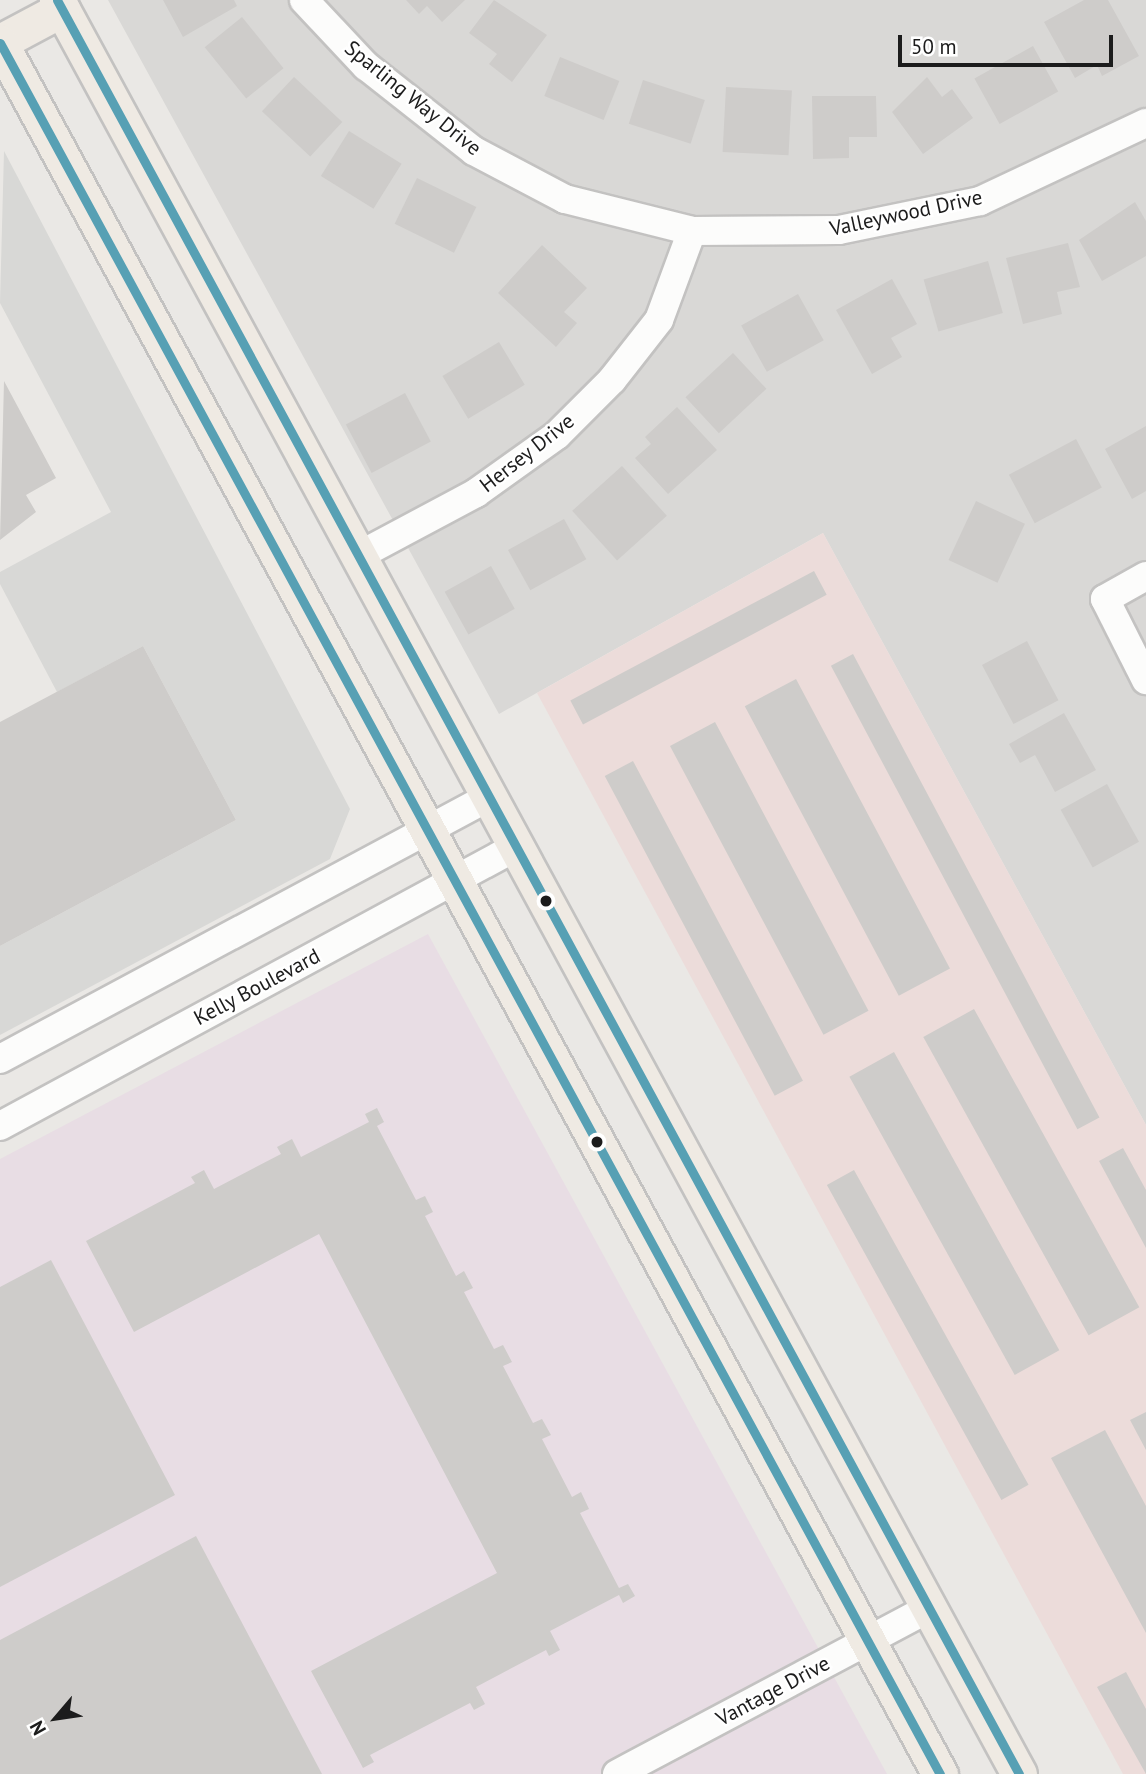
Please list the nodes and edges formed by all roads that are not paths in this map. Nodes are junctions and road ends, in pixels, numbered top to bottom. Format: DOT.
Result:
graph roads {
  1 [pos="304,0"];
  2 [pos="60,4"];
  3 [pos="0,43"];
  4 [pos="1146,123"];
  5 [pos="692,231"];
  6 [pos="358,556"];
  7 [pos="1146,576"];
  8 [pos="1146,680"];
  9 [pos="486,798"];
  10 [pos="424,832"];
  11 [pos="514,848"];
  12 [pos="453,883"];
  13 [pos="0,1059"];
  14 [pos="0,1126"];
  15 [pos="929,1608"];
  16 [pos="868,1640"];
  17 [pos="617,1774"];
  18 [pos="940,1774"];
  19 [pos="1019,1774"];
  1 -- 5 [label="street, Sparling Way Drive"];
  2 -- 3 [label="main road"];
  2 -- 6 [label="main road"];
  3 -- 10 [label="main road"];
  4 -- 5 [label="street, Valleywood Drive"];
  5 -- 6 [label="street, Hersey Drive"];
  6 -- 9 [label="main road"];
  7 -- 8 [label="street"];
  9 -- 10 [label="street"];
  9 -- 11 [label="main road"];
  10 -- 12 [label="main road"];
  10 -- 13 [label="street"];
  11 -- 12 [label="street, Kelly Boulevard"];
  11 -- 15 [label="main road"];
  12 -- 14 [label="street, Kelly Boulevard"];
  12 -- 16 [label="main road"];
  15 -- 16 [label="street, Vantage Drive"];
  15 -- 19 [label="main road"];
  16 -- 17 [label="street, Vantage Drive"];
  16 -- 18 [label="main road"];
}
